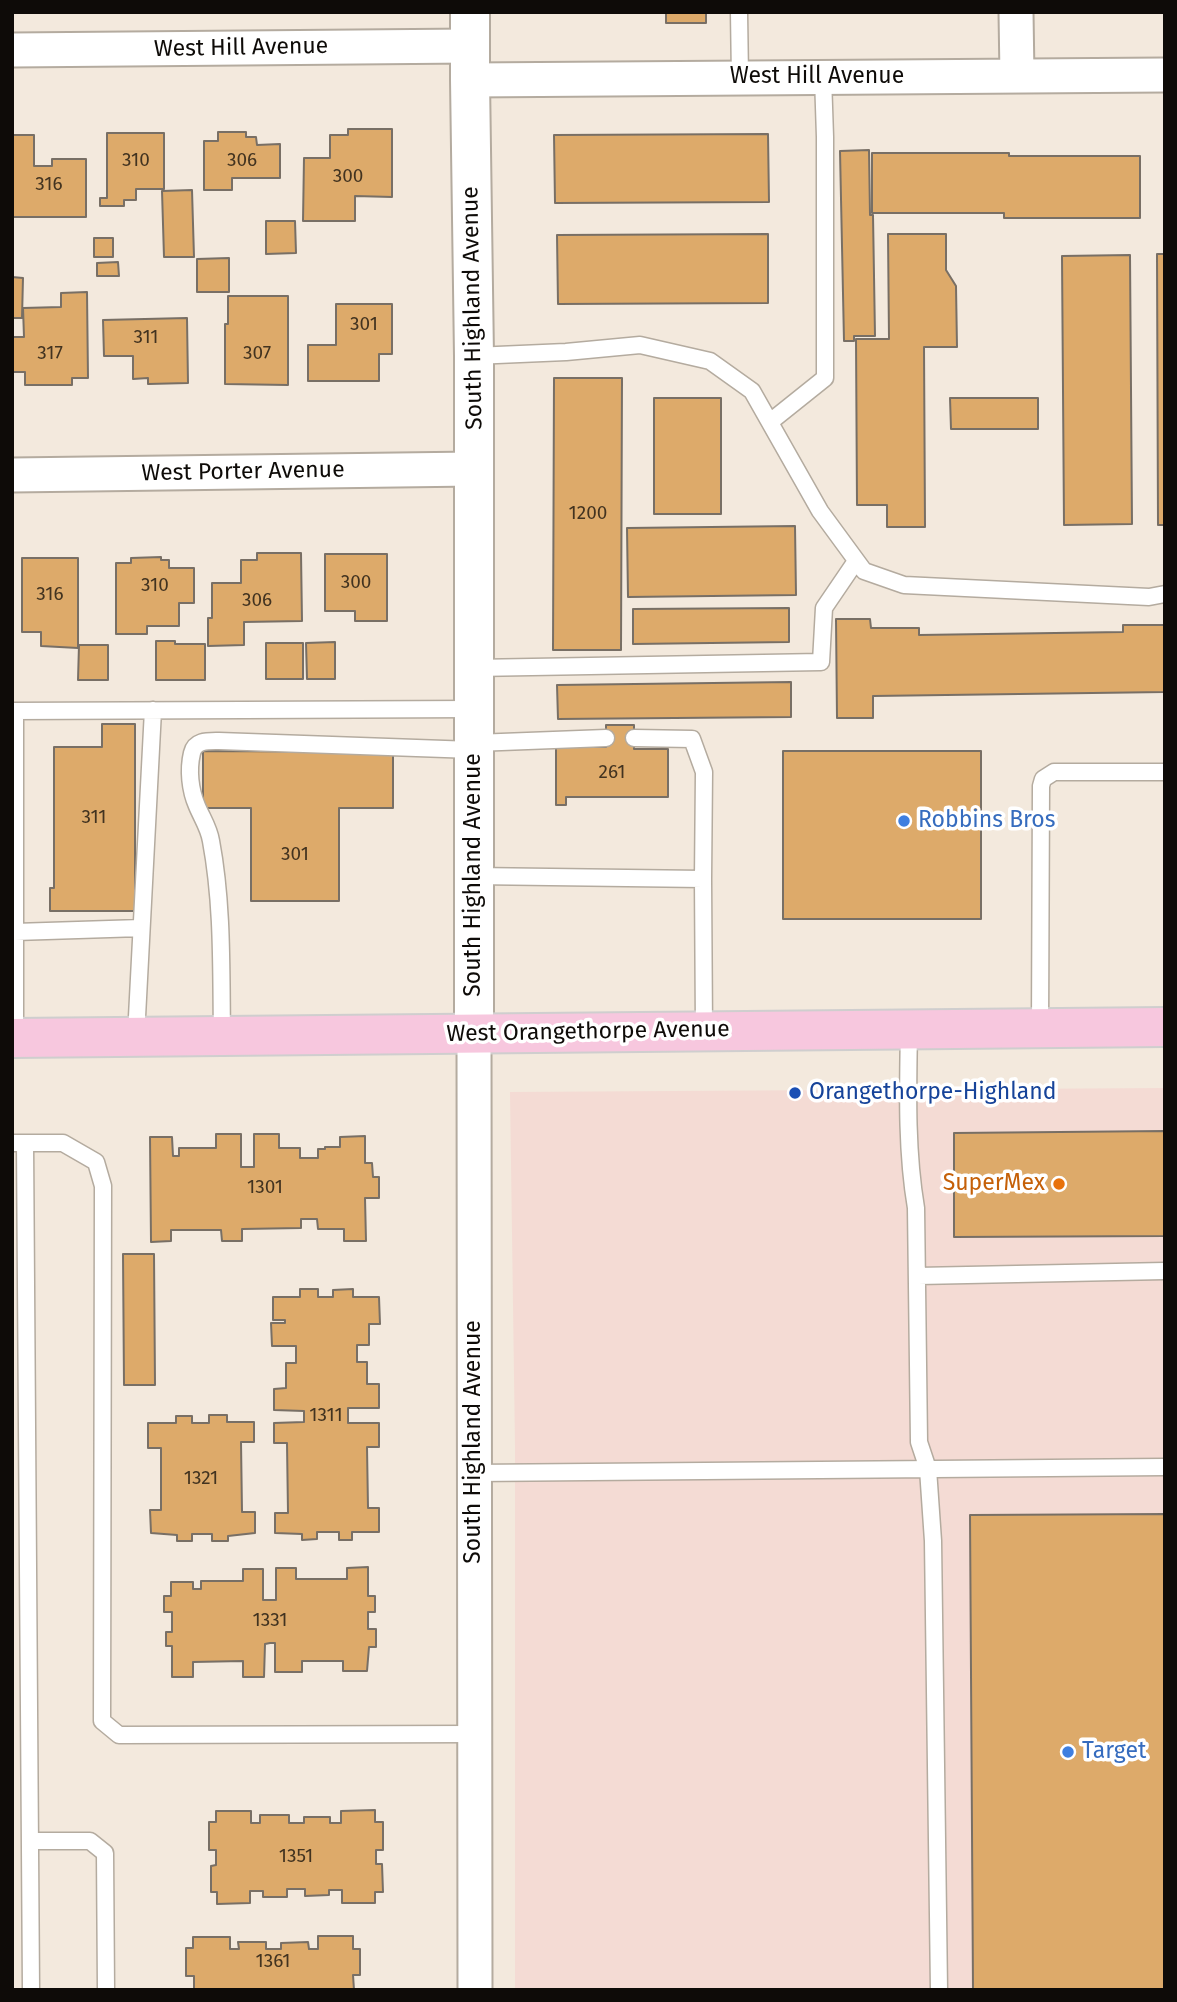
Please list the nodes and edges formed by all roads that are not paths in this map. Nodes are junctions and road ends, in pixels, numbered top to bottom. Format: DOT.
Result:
graph roads {
  1 [pos="739,12"];
  2 [pos="1016,12"];
  3 [pos="470,46"];
  4 [pos="12,50"];
  5 [pos="1165,75"];
  6 [pos="1017,76"];
  7 [pos="824,77"];
  8 [pos="740,78"];
  9 [pos="474,356"];
  10 [pos="770,422"];
  11 [pos="474,469"];
  12 [pos="12,475"];
  13 [pos="856,561"];
  14 [pos="1165,594"];
  15 [pos="474,668"];
  16 [pos="153,710"];
  17 [pos="14,711"];
  18 [pos="474,734"];
  19 [pos="606,738"];
  20 [pos="634,738"];
  21 [pos="1165,772"];
  22 [pos="474,876"];
  23 [pos="703,879"];
  24 [pos="141,928"];
  25 [pos="15,932"];
  26 [pos="1165,1027"];
  27 [pos="1041,1028"];
  28 [pos="909,1029"];
  29 [pos="704,1031"];
  30 [pos="474,1033"];
  31 [pos="135,1036"];
  32 [pos="222,1036"];
  33 [pos="14,1038"];
  34 [pos="19,1143"];
  35 [pos="1165,1270"];
  36 [pos="918,1276"];
  37 [pos="19,1312"];
  38 [pos="1165,1467"];
  39 [pos="928,1469"];
  40 [pos="474,1473"];
  41 [pos="474,1734"];
  42 [pos="12,1793"];
  43 [pos="30,1794"];
  44 [pos="30,1841"];
  45 [pos="31,1990"];
  46 [pos="106,1990"];
  47 [pos="475,1990"];
  48 [pos="939,1990"];
  1 -- 8 [label="lane"];
  2 -- 6 [label="street"];
  3 -- 4 [label="street, West Hill Avenue"];
  3 -- 8 [label="street, West Hill Avenue"];
  3 -- 9 [label="street, South Highland Avenue"];
  5 -- 6 [label="street, West Hill Avenue"];
  6 -- 7 [label="street, West Hill Avenue"];
  7 -- 8 [label="street, West Hill Avenue"];
  7 -- 10 [label="lane"];
  9 -- 10 [label="lane"];
  9 -- 11 [label="street, South Highland Avenue"];
  10 -- 13 [label="lane"];
  11 -- 12 [label="street, West Porter Avenue"];
  11 -- 15 [label="street, South Highland Avenue"];
  13 -- 14 [label="lane"];
  13 -- 15 [label="lane"];
  15 -- 18 [label="street, South Highland Avenue"];
  16 -- 17 [label="lane"];
  16 -- 18 [label="lane"];
  16 -- 24 [label="lane"];
  17 -- 25 [label="lane"];
  18 -- 19 [label="lane"];
  18 -- 22 [label="street, South Highland Avenue"];
  18 -- 32 [label="lane"];
  20 -- 23 [label="lane"];
  21 -- 27 [label="lane"];
  22 -- 23 [label="lane"];
  22 -- 30 [label="street, South Highland Avenue"];
  23 -- 29 [label="lane"];
  24 -- 25 [label="lane"];
  24 -- 31 [label="lane"];
  25 -- 33 [label="lane"];
  26 -- 27 [label="main road, West Orangethorpe Avenue"];
  27 -- 28 [label="main road, West Orangethorpe Avenue"];
  28 -- 29 [label="main road, West Orangethorpe Avenue"];
  28 -- 36 [label="lane"];
  29 -- 30 [label="main road, West Orangethorpe Avenue"];
  30 -- 32 [label="main road, West Orangethorpe Avenue"];
  30 -- 40 [label="street, South Highland Avenue"];
  31 -- 32 [label="main road, West Orangethorpe Avenue"];
  31 -- 33 [label="main road, West Orangethorpe Avenue"];
  34 -- 37 [label="lane"];
  34 -- 41 [label="lane"];
  35 -- 36 [label="lane"];
  36 -- 39 [label="lane"];
  37 -- 43 [label="lane"];
  38 -- 39 [label="lane"];
  39 -- 40 [label="lane"];
  39 -- 48 [label="lane"];
  40 -- 41 [label="street, South Highland Avenue"];
  41 -- 47 [label="street, South Highland Avenue"];
  42 -- 43 [label="lane"];
  43 -- 44 [label="lane"];
  44 -- 45 [label="lane"];
  44 -- 46 [label="lane"];
}
